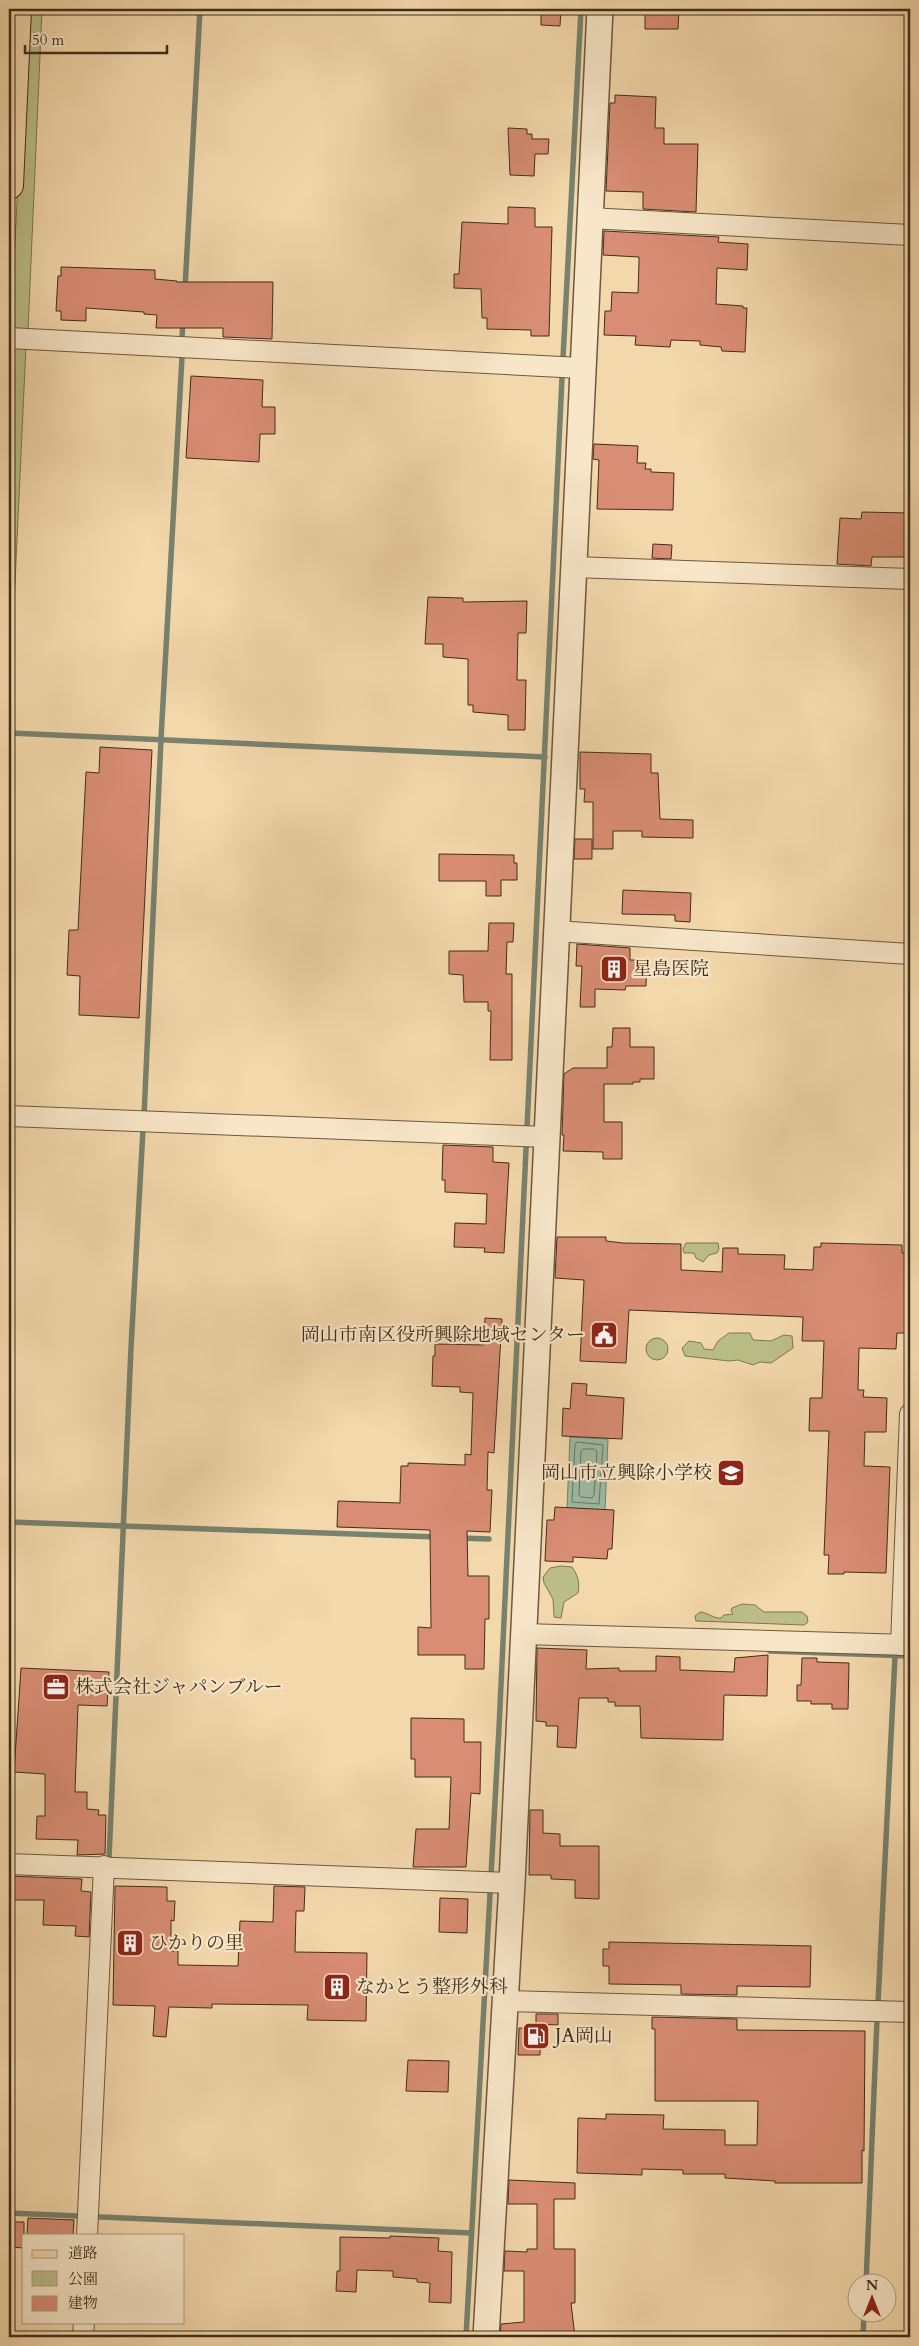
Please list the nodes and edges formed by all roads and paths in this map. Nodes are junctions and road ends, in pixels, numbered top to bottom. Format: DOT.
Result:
graph roads {
  1 [pos="18,9"];
  2 [pos="600,9"];
  3 [pos="9,185"];
  4 [pos="589,218"];
  5 [pos="910,235"];
  6 [pos="9,338"];
  7 [pos="569,367"];
  8 [pos="573,567"];
  9 [pos="910,579"];
  10 [pos="555,932"];
  11 [pos="910,954"];
  12 [pos="9,1116"];
  13 [pos="533,1136"];
  14 [pos="910,1414"];
  15 [pos="522,1634"];
  16 [pos="905,1645"];
  17 [pos="9,1864"];
  18 [pos="104,1866"];
  19 [pos="497,1882"];
  20 [pos="505,2001"];
  21 [pos="910,2012"];
  22 [pos="88,2223"];
  23 [pos="84,2324"];
  24 [pos="83,2337"];
  25 [pos="486,2337"];
  1 -- 3 [label="main road"];
  2 -- 4 [label="street"];
  4 -- 5 [label="street"];
  4 -- 7 [label="street"];
  6 -- 7 [label="street"];
  7 -- 8 [label="street"];
  8 -- 9 [label="street"];
  8 -- 10 [label="street"];
  10 -- 11 [label="street"];
  10 -- 13 [label="street"];
  12 -- 13 [label="street"];
  13 -- 15 [label="street"];
  14 -- 16 [label="street"];
  15 -- 16 [label="street"];
  15 -- 19 [label="street"];
  17 -- 18 [label="street"];
  18 -- 19 [label="street"];
  18 -- 22 [label="street"];
  19 -- 20 [label="street"];
  20 -- 21 [label="street"];
  20 -- 25 [label="street"];
  23 -- 24 [label="street"];
}
